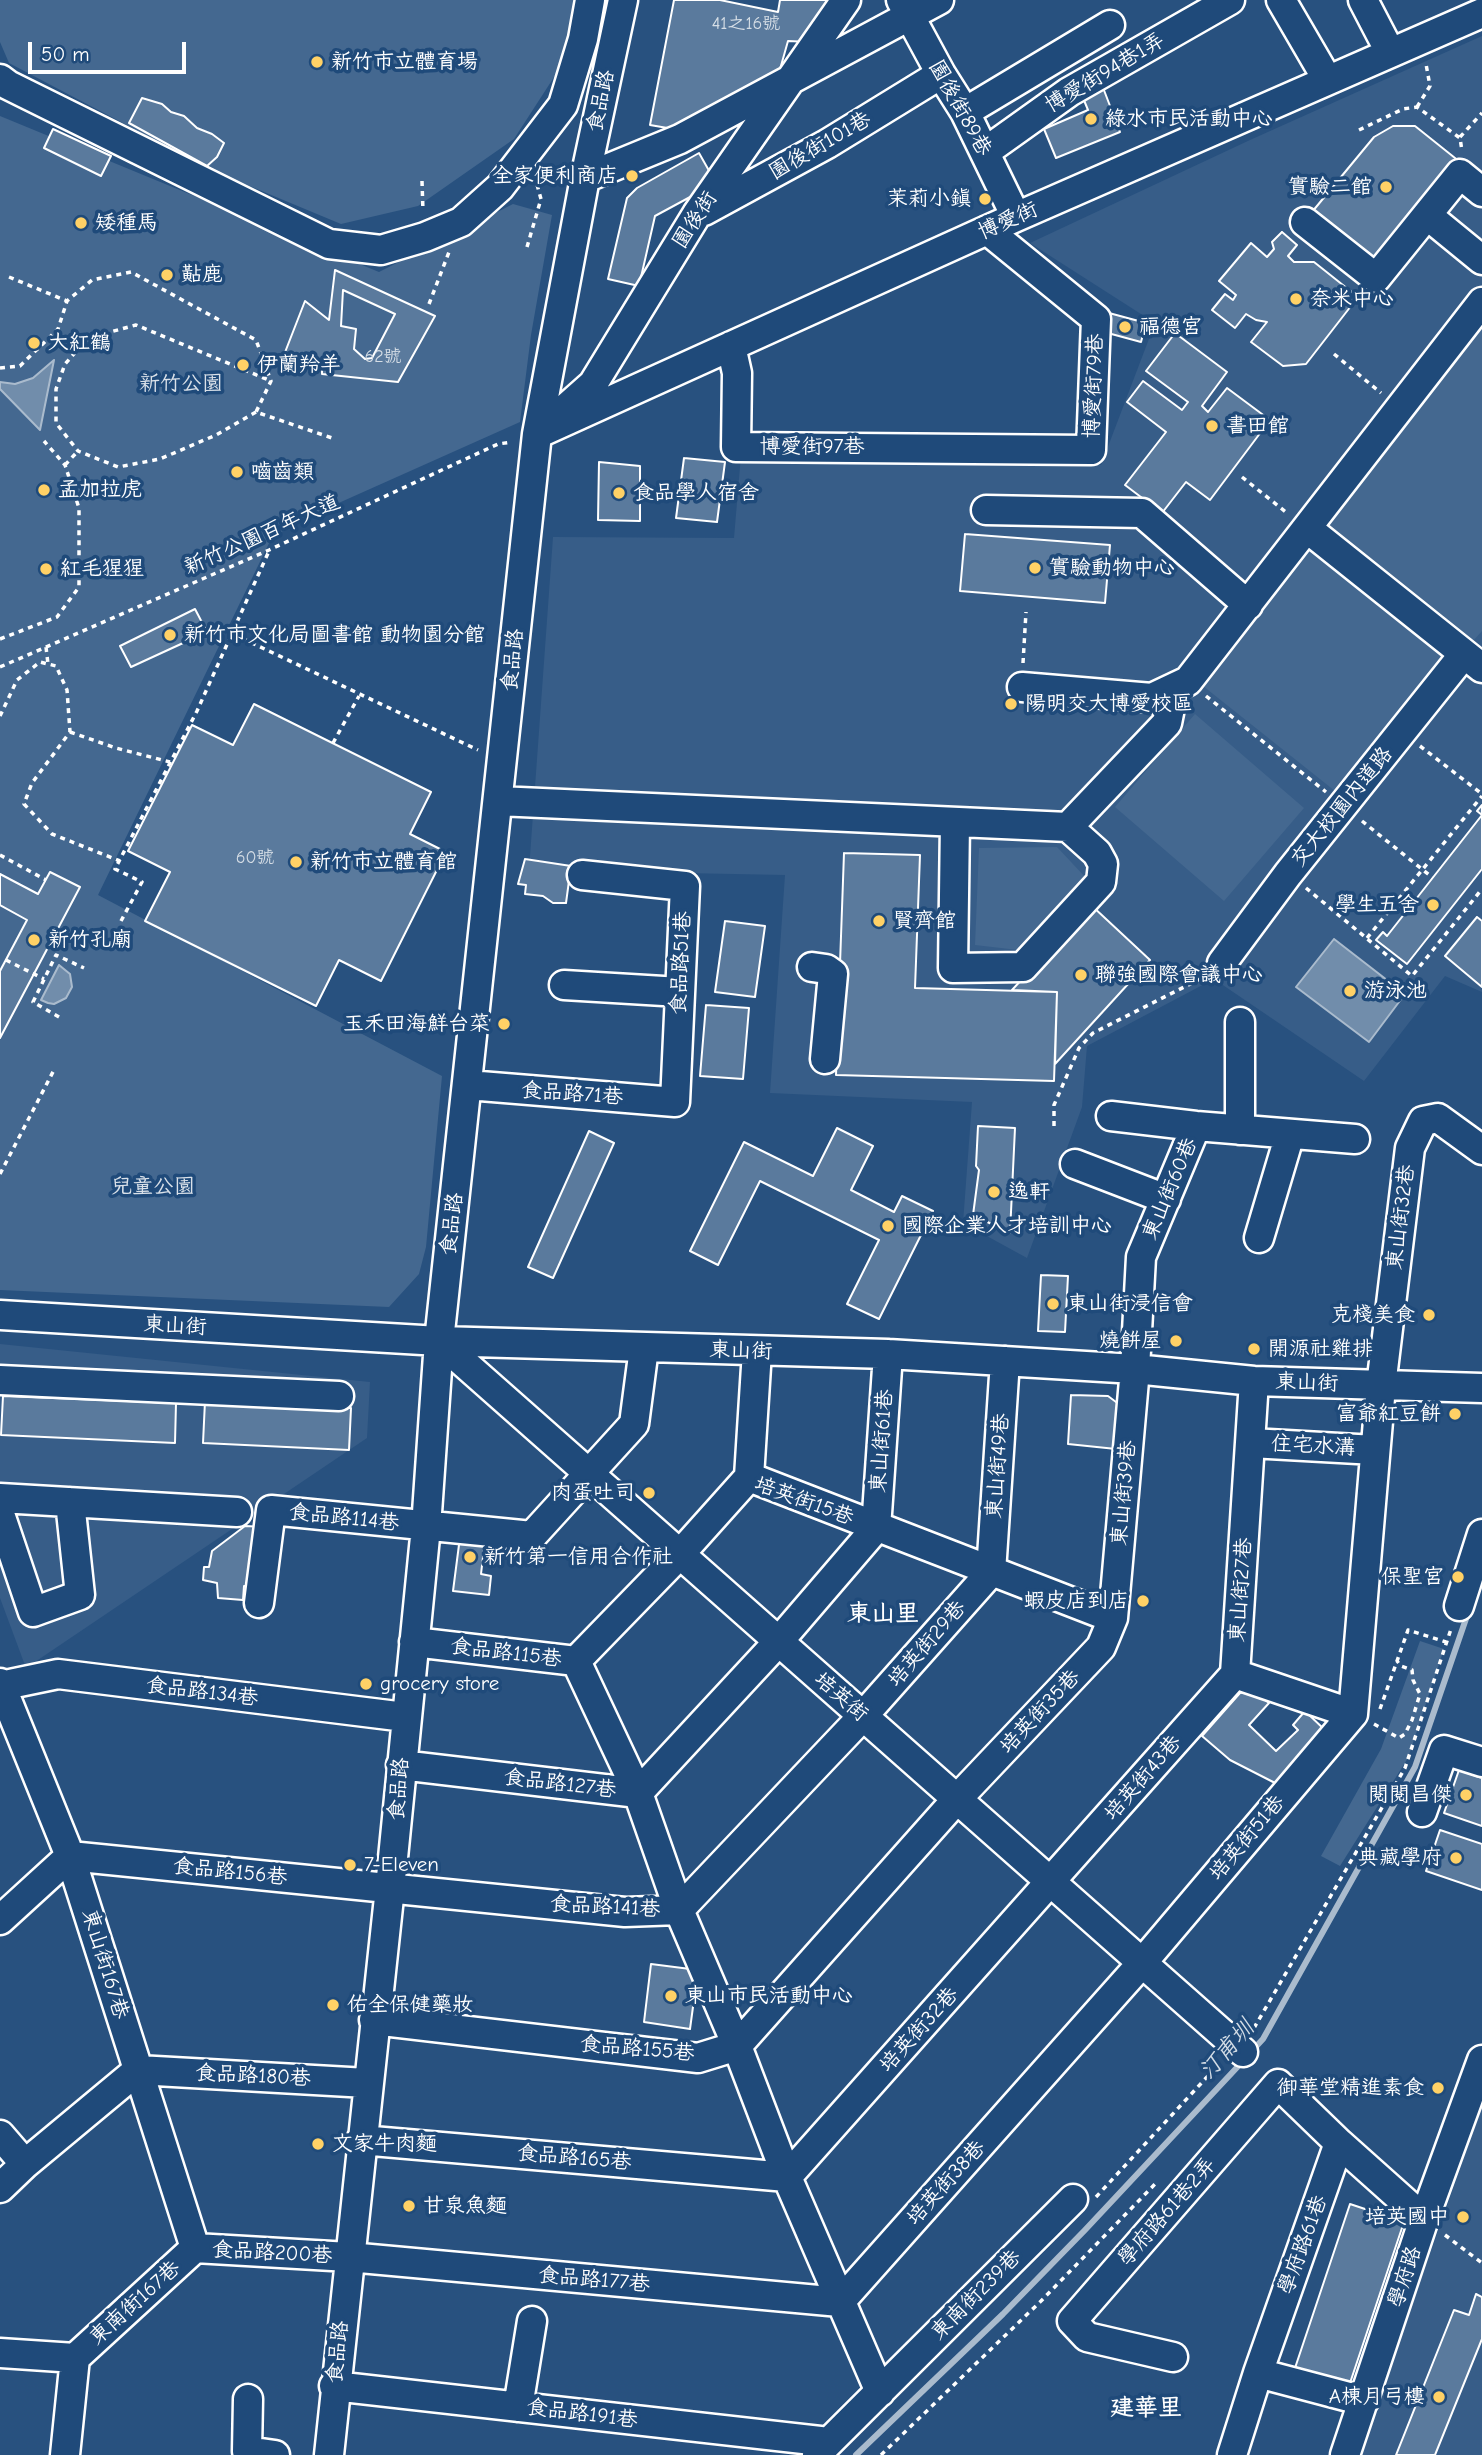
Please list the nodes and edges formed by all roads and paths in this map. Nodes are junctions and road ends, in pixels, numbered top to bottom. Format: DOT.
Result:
graph roads {
  1 [pos="590,0"];
  2 [pos="623,0"];
  3 [pos="846,0"];
  4 [pos="939,0"];
  5 [pos="1230,0"];
  6 [pos="1281,0"];
  7 [pos="1363,0"];
  8 [pos="905,8"];
  9 [pos="1482,13"];
  10 [pos="1110,25"];
  11 [pos="1390,52"];
  12 [pos="1422,57"];
  13 [pos="941,74"];
  14 [pos="793,78"];
  15 [pos="0,79"];
  16 [pos="1327,79"];
  17 [pos="1417,107"];
  18 [pos="965,112"];
  19 [pos="1482,113"];
  20 [pos="1359,130"];
  21 [pos="1460,138"];
  22 [pos="527,152"];
  23 [pos="985,152"];
  24 [pos="1460,174"];
  25 [pos="585,178"];
  26 [pos="1482,192"];
  27 [pos="697,214"];
  28 [pos="1427,215"];
  29 [pos="1016,217"];
  30 [pos="461,222"];
  31 [pos="1305,222"];
  32 [pos="987,230"];
  33 [pos="527,247"];
  34 [pos="1482,260"];
  35 [pos="9,277"];
  36 [pos="67,301"];
  37 [pos="1482,302"];
  38 [pos="429,304"];
  39 [pos="731,346"];
  40 [pos="1334,354"];
  41 [pos="0,368"];
  42 [pos="271,381"];
  43 [pos="1400,409"];
  44 [pos="256,412"];
  45 [pos="537,434"];
  46 [pos="335,439"];
  47 [pos="44,441"];
  48 [pos="906,447"];
  49 [pos="78,451"];
  50 [pos="65,465"];
  51 [pos="1242,477"];
  52 [pos="986,510"];
  53 [pos="1308,529"];
  54 [pos="269,550"];
  55 [pos="1248,605"];
  56 [pos="1026,612"];
  57 [pos="233,634"];
  58 [pos="0,639"];
  59 [pos="46,647"];
  60 [pos="1473,661"];
  61 [pos="48,664"];
  62 [pos="0,667"];
  63 [pos="1181,685"];
  64 [pos="1022,687"];
  65 [pos="359,695"];
  66 [pos="0,716"];
  67 [pos="70,732"];
  68 [pos="1402,732"];
  69 [pos="333,743"];
  70 [pos="502,761"];
  71 [pos="170,762"];
  72 [pos="1482,795"];
  73 [pos="498,801"];
  74 [pos="1343,806"];
  75 [pos="955,822"];
  76 [pos="1068,827"];
  77 [pos="0,855"];
  78 [pos="120,861"];
  79 [pos="1422,870"];
  80 [pos="1288,874"];
  81 [pos="582,875"];
  82 [pos="1433,878"];
  83 [pos="46,880"];
  84 [pos="1482,889"];
  85 [pos="121,921"];
  86 [pos="1367,938"];
  87 [pos="6,960"];
  88 [pos="1222,963"];
  89 [pos="812,967"];
  90 [pos="84,968"];
  91 [pos="44,979"];
  92 [pos="564,985"];
  93 [pos="680,992"];
  94 [pos="59,1017"];
  95 [pos="1240,1022"];
  96 [pos="825,1059"];
  97 [pos="55,1068"];
  98 [pos="468,1085"];
  99 [pos="675,1102"];
  100 [pos="1111,1116"];
  101 [pos="1054,1126"];
  102 [pos="1196,1126"];
  103 [pos="1240,1130"];
  104 [pos="1290,1134"];
  105 [pos="1355,1139"];
  106 [pos="1482,1150"];
  107 [pos="1075,1164"];
  108 [pos="0,1174"];
  109 [pos="1166,1199"];
  110 [pos="1259,1238"];
  111 [pos="0,1315"];
  112 [pos="439,1341"];
  113 [pos="644,1348"];
  114 [pos="757,1352"];
  115 [pos="888,1354"];
  116 [pos="1005,1361"];
  117 [pos="1135,1369"];
  118 [pos="0,1380"];
  119 [pos="1254,1381"];
  120 [pos="1381,1386"];
  121 [pos="1482,1388"];
  122 [pos="339,1396"];
  123 [pos="1251,1443"];
  124 [pos="1375,1450"];
  125 [pos="589,1474"];
  126 [pos="749,1477"];
  127 [pos="0,1498"];
  128 [pos="70,1502"];
  129 [pos="237,1512"];
  130 [pos="0,1514"];
  131 [pos="426,1527"];
  132 [pos="876,1528"];
  133 [pos="1482,1534"];
  134 [pos="680,1555"];
  135 [pos="991,1572"];
  136 [pos="260,1603"];
  137 [pos="1459,1605"];
  138 [pos="1113,1618"];
  139 [pos="414,1642"];
  140 [pos="779,1642"];
  141 [pos="1446,1643"];
  142 [pos="576,1661"];
  143 [pos="1397,1661"];
  144 [pos="1235,1674"];
  145 [pos="0,1684"];
  146 [pos="1366,1713"];
  147 [pos="863,1716"];
  148 [pos="405,1717"];
  149 [pos="1482,1762"];
  150 [pos="401,1765"];
  151 [pos="638,1793"];
  152 [pos="957,1799"];
  153 [pos="1422,1812"];
  154 [pos="70,1856"];
  155 [pos="1051,1882"];
  156 [pos="390,1888"];
  157 [pos="679,1910"];
  158 [pos="0,1920"];
  159 [pos="1142,1963"];
  160 [pos="374,2020"];
  161 [pos="737,2046"];
  162 [pos="1240,2049"];
  163 [pos="1482,2060"];
  164 [pos="138,2070"];
  165 [pos="368,2082"];
  166 [pos="0,2135"];
  167 [pos="361,2140"];
  168 [pos="1339,2143"];
  169 [pos="25,2164"];
  170 [pos="787,2177"];
  171 [pos="1158,2182"];
  172 [pos="0,2188"];
  173 [pos="1083,2200"];
  174 [pos="1424,2219"];
  175 [pos="195,2248"];
  176 [pos="349,2258"];
  177 [pos="1482,2263"];
  178 [pos="839,2302"];
  179 [pos="532,2321"];
  180 [pos="0,2353"];
  181 [pos="1173,2357"];
  182 [pos="75,2358"];
  183 [pos="1258,2373"];
  184 [pos="334,2386"];
  185 [pos="880,2392"];
  186 [pos="248,2399"];
  187 [pos="1364,2401"];
  188 [pos="518,2407"];
  189 [pos="823,2449"];
  190 [pos="65,2455"];
  191 [pos="275,2455"];
  192 [pos="329,2455"];
  193 [pos="881,2455"];
  194 [pos="1232,2455"];
  195 [pos="1345,2455"];
  1 -- 22 [label="street"];
  2 -- 25 [label="street, 食品路"];
  3 -- 14 [label="street, 園後街"];
  4 -- 8 [label="street"];
  5 -- 23 [label="street, 博愛街94巷1弄"];
  6 -- 16 [label="street"];
  7 -- 11 [label="street"];
  8 -- 13 [label="street, 園後街89巷"];
  8 -- 14 [label="street"];
  9 -- 11 [label="street, 博愛街"];
  10 -- 18 [label="street"];
  11 -- 16 [label="street, 博愛街"];
  12 -- 17 [label="path"];
  13 -- 18 [label="street, 園後街89巷"];
  13 -- 27 [label="street, 園後街101巷"];
  14 -- 25 [label="street"];
  14 -- 27 [label="street, 園後街"];
  15 -- 30 [label="street"];
  16 -- 29 [label="street, 博愛街"];
  17 -- 20 [label="path"];
  17 -- 21 [label="path"];
  18 -- 23 [label="street, 園後街89巷"];
  19 -- 21 [label="path"];
  21 -- 24 [label="path"];
  22 -- 30 [label="street"];
  22 -- 33 [label="path"];
  23 -- 29 [label="street, 園後街89巷"];
  24 -- 26 [label="street"];
  24 -- 28 [label="street"];
  25 -- 45 [label="street, 食品路"];
  27 -- 45 [label="street, 園後街"];
  28 -- 31 [label="street"];
  28 -- 34 [label="street"];
  29 -- 32 [label="street, 博愛街"];
  30 -- 38 [label="path"];
  32 -- 39 [label="street, 博愛街"];
  32 -- 48 [label="street, 博愛街79巷"];
  35 -- 36 [label="path"];
  36 -- 41 [label="path"];
  36 -- 42 [label="path"];
  37 -- 43 [label="street"];
  39 -- 45 [label="street, 博愛街"];
  39 -- 48 [label="street, 博愛街97巷"];
  40 -- 43 [label="path"];
  42 -- 44 [label="path"];
  42 -- 49 [label="path"];
  43 -- 53 [label="street"];
  44 -- 46 [label="path"];
  44 -- 49 [label="path"];
  45 -- 54 [label="path, 新竹公園百年大道"];
  45 -- 70 [label="street, 食品路"];
  47 -- 50 [label="path"];
  49 -- 50 [label="path"];
  50 -- 58 [label="path"];
  51 -- 53 [label="path"];
  52 -- 55 [label="street"];
  53 -- 55 [label="street"];
  53 -- 60 [label="street, 交大校園內道路"];
  54 -- 57 [label="path"];
  54 -- 59 [label="path, 新竹公園百年大道"];
  55 -- 63 [label="street"];
  56 -- 64 [label="path"];
  57 -- 65 [label="path"];
  57 -- 71 [label="path"];
  59 -- 61 [label="path"];
  59 -- 62 [label="path, 新竹公園百年大道"];
  60 -- 68 [label="street, 交大校園內道路"];
  61 -- 66 [label="path"];
  61 -- 67 [label="path"];
  63 -- 64 [label="street"];
  63 -- 74 [label="path"];
  63 -- 76 [label="street"];
  65 -- 69 [label="path"];
  65 -- 70 [label="path"];
  67 -- 71 [label="path"];
  67 -- 78 [label="path"];
  68 -- 72 [label="path"];
  68 -- 74 [label="street, 交大校園內道路"];
  70 -- 73 [label="street, 食品路"];
  71 -- 78 [label="path"];
  72 -- 79 [label="path"];
  73 -- 75 [label="street"];
  73 -- 98 [label="street, 食品路"];
  74 -- 79 [label="path"];
  74 -- 80 [label="street, 交大校園內道路"];
  75 -- 76 [label="street"];
  75 -- 76 [label="street"];
  77 -- 83 [label="path"];
  78 -- 85 [label="path"];
  79 -- 82 [label="path"];
  79 -- 86 [label="path"];
  80 -- 86 [label="path"];
  80 -- 88 [label="street, 交大校園內道路"];
  81 -- 93 [label="street, 食品路51巷"];
  84 -- 86 [label="path"];
  87 -- 91 [label="path"];
  88 -- 101 [label="path"];
  89 -- 96 [label="street"];
  90 -- 91 [label="path"];
  91 -- 94 [label="path"];
  92 -- 93 [label="street"];
  93 -- 99 [label="street, 食品路51巷"];
  95 -- 103 [label="street"];
  97 -- 108 [label="path"];
  98 -- 99 [label="street, 食品路71巷"];
  98 -- 112 [label="street, 食品路"];
  100 -- 102 [label="street"];
  102 -- 103 [label="street, 東山街60巷"];
  102 -- 109 [label="street, 東山街60巷"];
  103 -- 104 [label="street, 東山街60巷"];
  104 -- 105 [label="street, 東山街60巷"];
  104 -- 110 [label="street"];
  106 -- 120 [label="street, 東山街32巷"];
  107 -- 109 [label="street"];
  109 -- 117 [label="street, 東山街60巷"];
  111 -- 112 [label="street, 東山街"];
  112 -- 113 [label="street, 東山街"];
  112 -- 125 [label="street, 培英街"];
  112 -- 131 [label="street, 食品路"];
  113 -- 114 [label="street, 東山街"];
  113 -- 125 [label="street"];
  114 -- 115 [label="street, 東山街"];
  114 -- 126 [label="street"];
  115 -- 116 [label="street, 東山街"];
  115 -- 132 [label="street, 東山街61巷"];
  116 -- 117 [label="street, 東山街"];
  116 -- 135 [label="street, 東山街49巷"];
  117 -- 119 [label="street, 東山街"];
  117 -- 138 [label="street, 東山街39巷"];
  118 -- 122 [label="street"];
  119 -- 120 [label="street, 東山街"];
  119 -- 123 [label="street, 東山街27巷"];
  120 -- 121 [label="street, 東山街"];
  120 -- 124 [label="street"];
  123 -- 124 [label="street, 住宅水溝"];
  123 -- 144 [label="street, 東山街27巷"];
  124 -- 146 [label="street"];
  125 -- 131 [label="street"];
  125 -- 134 [label="street, 培英街"];
  126 -- 132 [label="street, 培英街15巷"];
  126 -- 134 [label="street, 培英街15巷"];
  127 -- 128 [label="street"];
  128 -- 129 [label="street"];
  128 -- 130 [label="street"];
  131 -- 136 [label="street, 食品路114巷"];
  131 -- 139 [label="street, 食品路"];
  132 -- 135 [label="street, 培英街15巷"];
  132 -- 140 [label="street, 食品路127巷"];
  133 -- 137 [label="street"];
  134 -- 140 [label="street, 培英街"];
  134 -- 142 [label="street, 食品路115巷"];
  135 -- 138 [label="street, 培英街15巷"];
  135 -- 147 [label="street, 培英街29巷"];
  137 -- 141 [label="path"];
  138 -- 152 [label="street, 培英街35巷"];
  139 -- 142 [label="street, 食品路115巷"];
  139 -- 148 [label="street, 食品路"];
  140 -- 147 [label="street, 培英街"];
  140 -- 151 [label="street, 食品路127巷"];
  141 -- 143 [label="path"];
  141 -- 162 [label="path"];
  142 -- 151 [label="street"];
  143 -- 146 [label="path"];
  143 -- 146 [label="path"];
  144 -- 146 [label="street"];
  144 -- 155 [label="street, 培英街43巷"];
  145 -- 148 [label="street, 食品路134巷"];
  145 -- 154 [label="street, 東山街167巷"];
  146 -- 159 [label="street, 培英街51巷"];
  147 -- 152 [label="street, 培英街"];
  147 -- 157 [label="street, 食品路141巷"];
  148 -- 150 [label="street, 食品路"];
  149 -- 153 [label="street"];
  150 -- 151 [label="street, 食品路127巷"];
  150 -- 156 [label="street, 食品路"];
  151 -- 157 [label="street"];
  152 -- 155 [label="street, 培英街"];
  152 -- 161 [label="street"];
  154 -- 156 [label="street, 食品路156巷"];
  154 -- 158 [label="street"];
  154 -- 164 [label="street, 東山街167巷"];
  155 -- 159 [label="street, 培英街"];
  155 -- 170 [label="street, 培英街32巷"];
  156 -- 157 [label="street, 食品路141巷"];
  156 -- 160 [label="street, 食品路"];
  157 -- 161 [label="street"];
  159 -- 162 [label="street, 培英街"];
  159 -- 178 [label="street, 培英街38巷"];
  160 -- 161 [label="street, 食品路155巷"];
  160 -- 165 [label="street, 食品路"];
  161 -- 170 [label="street"];
  162 -- 173 [label="path"];
  163 -- 174 [label="street, 學府路"];
  164 -- 165 [label="street, 食品路180巷"];
  164 -- 169 [label="street"];
  164 -- 175 [label="street, 東山街167巷"];
  165 -- 167 [label="street, 食品路"];
  166 -- 169 [label="street"];
  167 -- 170 [label="street, 食品路165巷"];
  167 -- 176 [label="street, 食品路"];
  168 -- 174 [label="street"];
  168 -- 181 [label="street, 學府路61巷2弄"];
  168 -- 183 [label="street, 學府路61巷"];
  169 -- 172 [label="street"];
  170 -- 178 [label="street"];
  171 -- 193 [label="path"];
  173 -- 185 [label="street, 東南街239巷"];
  174 -- 177 [label="path"];
  174 -- 187 [label="street, 學府路"];
  175 -- 176 [label="street, 食品路200巷"];
  175 -- 182 [label="street, 東南街167巷"];
  176 -- 178 [label="street, 食品路177巷"];
  176 -- 184 [label="street, 食品路"];
  178 -- 185 [label="street"];
  179 -- 188 [label="street"];
  180 -- 182 [label="street, 東南街167巷"];
  182 -- 190 [label="street, 東南街167巷"];
  183 -- 187 [label="street"];
  183 -- 194 [label="street, 學府路61巷"];
  184 -- 188 [label="street, 食品路191巷"];
  184 -- 192 [label="street, 食品路"];
  185 -- 189 [label="street, 東南街239巷"];
  186 -- 191 [label="street"];
  187 -- 195 [label="street, 學府路"];
  188 -- 189 [label="street, 食品路191巷"];
}
